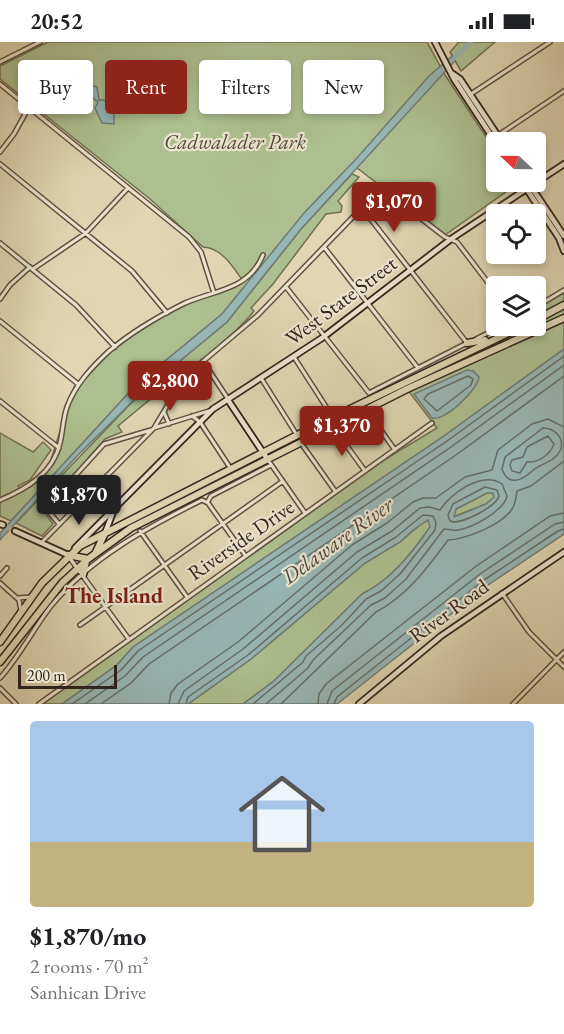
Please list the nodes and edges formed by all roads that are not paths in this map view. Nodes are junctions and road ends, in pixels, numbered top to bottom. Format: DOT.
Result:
graph roads {
  1 [pos="40,42"];
  2 [pos="435,42"];
  3 [pos="550,42"];
  4 [pos="0,62"];
  5 [pos="0,84"];
  6 [pos="564,92"];
  7 [pos="468,96"];
  8 [pos="18,98"];
  9 [pos="25,114"];
  10 [pos="38,114"];
  11 [pos="491,132"];
  12 [pos="506,132"];
  13 [pos="0,152"];
  14 [pos="0,164"];
  15 [pos="564,164"];
  16 [pos="546,175"];
  17 [pos="128,188"];
  18 [pos="520,192"];
  19 [pos="532,192"];
  20 [pos="533,192"];
  21 [pos="362,208"];
  22 [pos="86,233"];
  23 [pos="564,236"];
  24 [pos="451,239"];
  25 [pos="0,243"];
  26 [pos="324,247"];
  27 [pos="564,251"];
  28 [pos="263,255"];
  29 [pos="31,268"];
  30 [pos="410,270"];
  31 [pos="486,280"];
  32 [pos="286,286"];
  33 [pos="564,290"];
  34 [pos="214,293"];
  35 [pos="0,299"];
  36 [pos="546,301"];
  37 [pos="368,303"];
  38 [pos="564,305"];
  39 [pos="167,313"];
  40 [pos="546,315"];
  41 [pos="564,318"];
  42 [pos="0,321"];
  43 [pos="486,334"];
  44 [pos="325,336"];
  45 [pos="497,336"];
  46 [pos="500,336"];
  47 [pos="467,343"];
  48 [pos="115,347"];
  49 [pos="294,357"];
  50 [pos="203,361"];
  51 [pos="417,368"];
  52 [pos="261,378"];
  53 [pos="78,384"];
  54 [pos="228,400"];
  55 [pos="0,401"];
  56 [pos="213,409"];
  57 [pos="164,410"];
  58 [pos="330,413"];
  59 [pos="370,415"];
  60 [pos="192,416"];
  61 [pos="200,422"];
  62 [pos="169,423"];
  63 [pos="432,423"];
  64 [pos="153,429"];
  65 [pos="336,431"];
  66 [pos="296,432"];
  67 [pos="303,446"];
  68 [pos="59,448"];
  69 [pos="394,450"];
  70 [pos="268,459"];
  71 [pos="229,466"];
  72 [pos="365,471"];
  73 [pos="283,481"];
  74 [pos="336,492"];
  75 [pos="0,500"];
  76 [pos="208,503"];
  77 [pos="116,505"];
  78 [pos="305,513"];
  79 [pos="58,524"];
  80 [pos="223,524"];
  81 [pos="15,531"];
  82 [pos="140,531"];
  83 [pos="105,533"];
  84 [pos="89,540"];
  85 [pos="42,542"];
  86 [pos="99,547"];
  87 [pos="564,552"];
  88 [pos="70,554"];
  89 [pos="246,555"];
  90 [pos="89,558"];
  91 [pos="165,565"];
  92 [pos="7,568"];
  93 [pos="77,569"];
  94 [pos="83,575"];
  95 [pos="0,576"];
  96 [pos="0,583"];
  97 [pos="502,593"];
  98 [pos="31,597"];
  99 [pos="187,597"];
  100 [pos="18,598"];
  101 [pos="106,607"];
  102 [pos="19,614"];
  103 [pos="28,625"];
  104 [pos="80,625"];
  105 [pos="128,639"];
  106 [pos="0,642"];
  107 [pos="564,652"];
  108 [pos="556,660"];
  109 [pos="0,662"];
  110 [pos="564,667"];
  111 [pos="0,678"];
  112 [pos="0,688"];
  113 [pos="16,704"];
  114 [pos="39,704"];
  115 [pos="359,704"];
  116 [pos="513,704"];
  1 -- 4 [label="street"];
  2 -- 7 [label="main road"];
  3 -- 7 [label="street"];
  5 -- 8 [label="street"];
  6 -- 12 [label="street"];
  7 -- 11 [label="main road"];
  9 -- 13 [label="street"];
  10 -- 17 [label="street"];
  14 -- 22 [label="street"];
  15 -- 16 [label="main road, West State Street"];
  17 -- 22 [label="street"];
  17 -- 34 [label="street"];
  18 -- 24 [label="main road, West State Street"];
  19 -- 27 [label="main road"];
  20 -- 23 [label="main road"];
  21 -- 24 [label="street"];
  21 -- 26 [label="street"];
  21 -- 30 [label="street"];
  22 -- 29 [label="street"];
  22 -- 39 [label="street"];
  24 -- 30 [label="main road, West State Street"];
  24 -- 31 [label="street"];
  25 -- 29 [label="street"];
  26 -- 32 [label="street"];
  26 -- 37 [label="street"];
  28 -- 34 [label="street"];
  29 -- 35 [label="street"];
  29 -- 48 [label="street"];
  30 -- 37 [label="main road, West State Street"];
  30 -- 47 [label="street"];
  32 -- 44 [label="street"];
  32 -- 50 [label="street"];
  33 -- 36 [label="street"];
  34 -- 39 [label="street"];
  37 -- 44 [label="main road, West State Street"];
  37 -- 51 [label="street"];
  38 -- 40 [label="highway"];
  39 -- 48 [label="street"];
  41 -- 70 [label="highway"];
  42 -- 53 [label="street"];
  43 -- 47 [label="street"];
  44 -- 49 [label="main road, West State Street"];
  44 -- 51 [label="street"];
  45 -- 47 [label="highway"];
  46 -- 70 [label="highway"];
  47 -- 51 [label="street"];
  48 -- 53 [label="street"];
  49 -- 52 [label="main road, West State Street"];
  49 -- 58 [label="street"];
  50 -- 54 [label="street"];
  50 -- 57 [label="street"];
  52 -- 54 [label="main road, West State Street"];
  52 -- 66 [label="street"];
  53 -- 68 [label="street"];
  54 -- 56 [label="main road, West State Street"];
  54 -- 70 [label="main road"];
  55 -- 68 [label="street"];
  56 -- 60 [label="street, West State Street"];
  56 -- 61 [label="main road"];
  57 -- 62 [label="street"];
  57 -- 64 [label="street"];
  59 -- 69 [label="street"];
  60 -- 61 [label="street"];
  60 -- 62 [label="street, West State Street"];
  61 -- 71 [label="street"];
  61 -- 77 [label="main road"];
  62 -- 64 [label="street, West State Street"];
  63 -- 69 [label="street, Riverside Drive"];
  64 -- 79 [label="street"];
  64 -- 79 [label="street, West State Street"];
  65 -- 72 [label="street"];
  67 -- 74 [label="street"];
  68 -- 75 [label="street"];
  69 -- 72 [label="street, Riverside Drive"];
  70 -- 73 [label="street"];
  70 -- 76 [label="street"];
  70 -- 83 [label="highway"];
  70 -- 90 [label="highway"];
  72 -- 74 [label="street, Riverside Drive"];
  73 -- 78 [label="street"];
  73 -- 80 [label="street"];
  74 -- 78 [label="street, Riverside Drive"];
  76 -- 80 [label="street"];
  76 -- 82 [label="street"];
  77 -- 83 [label="main road"];
  77 -- 88 [label="main road"];
  78 -- 89 [label="street, Riverside Drive"];
  79 -- 85 [label="street"];
  80 -- 89 [label="street"];
  80 -- 91 [label="street"];
  81 -- 85 [label="main road"];
  82 -- 91 [label="street"];
  82 -- 94 [label="street"];
  83 -- 84 [label="highway"];
  83 -- 86 [label="highway"];
  84 -- 86 [label="highway"];
  84 -- 88 [label="highway"];
  85 -- 88 [label="main road"];
  86 -- 90 [label="highway"];
  87 -- 97 [label="main road, River Road"];
  88 -- 90 [label="highway"];
  88 -- 93 [label="street"];
  88 -- 98 [label="highway"];
  89 -- 99 [label="street, Riverside Drive"];
  90 -- 93 [label="highway"];
  90 -- 94 [label="highway"];
  91 -- 99 [label="street"];
  91 -- 101 [label="street"];
  92 -- 95 [label="street"];
  93 -- 94 [label="street"];
  93 -- 103 [label="highway"];
  94 -- 101 [label="street"];
  94 -- 111 [label="street"];
  96 -- 100 [label="street"];
  97 -- 108 [label="street"];
  97 -- 115 [label="main road, River Road"];
  98 -- 100 [label="street"];
  98 -- 102 [label="highway"];
  99 -- 105 [label="street, Riverside Drive"];
  100 -- 102 [label="street"];
  101 -- 104 [label="street"];
  101 -- 105 [label="street"];
  102 -- 103 [label="highway"];
  102 -- 106 [label="highway"];
  103 -- 109 [label="highway"];
  105 -- 114 [label="street, Riverside Drive"];
  107 -- 108 [label="street"];
  108 -- 110 [label="street"];
  108 -- 116 [label="street"];
  112 -- 113 [label="street"];
}
